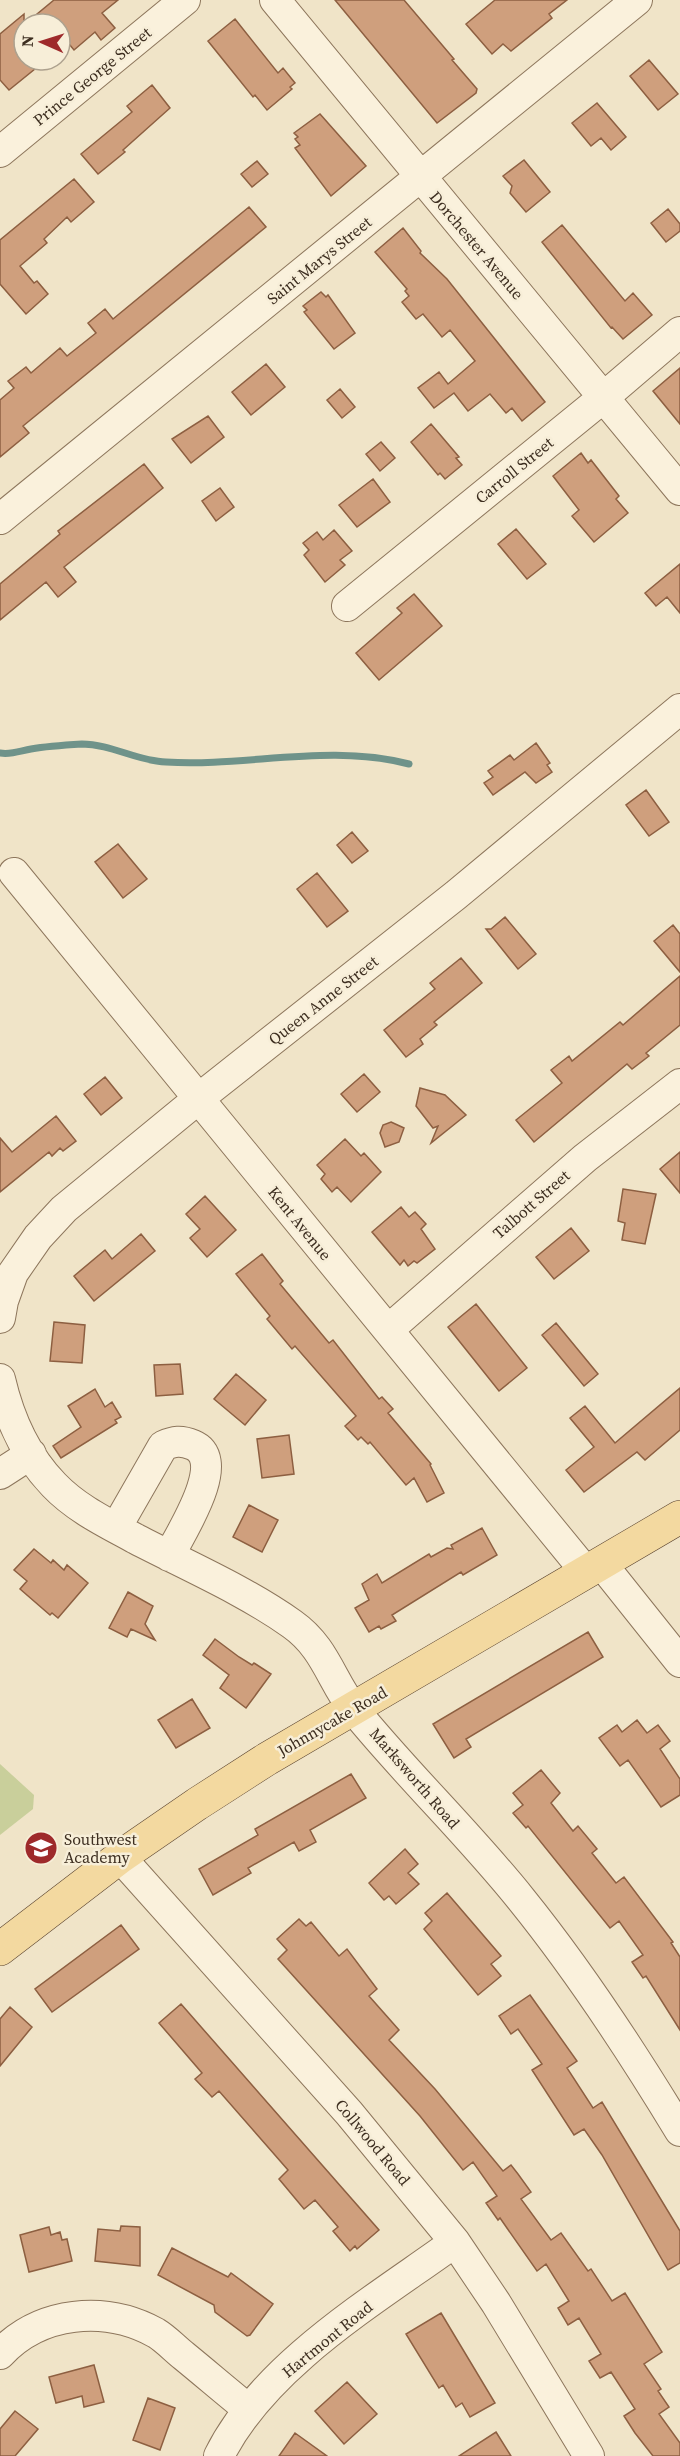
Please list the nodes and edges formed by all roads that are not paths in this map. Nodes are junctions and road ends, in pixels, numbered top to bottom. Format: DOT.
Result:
graph roads {
  1 [pos="185,0"];
  2 [pos="275,0"];
  3 [pos="637,0"];
  4 [pos="0,152"];
  5 [pos="421,177"];
  6 [pos="680,332"];
  7 [pos="604,397"];
  8 [pos="680,490"];
  9 [pos="0,519"];
  10 [pos="347,606"];
  11 [pos="680,709"];
  12 [pos="14,873"];
  13 [pos="680,1084"];
  14 [pos="198,1099"];
  15 [pos="1,1306"];
  16 [pos="388,1330"];
  17 [pos="0,1379"];
  18 [pos="31,1454"];
  19 [pos="0,1474"];
  20 [pos="680,1517"];
  21 [pos="117,1528"];
  22 [pos="169,1556"];
  23 [pos="594,1568"];
  24 [pos="680,1662"];
  25 [pos="354,1709"];
  26 [pos="120,1857"];
  27 [pos="0,1949"];
  28 [pos="680,2131"];
  29 [pos="455,2242"];
  30 [pos="0,2354"];
  31 [pos="248,2409"];
  32 [pos="219,2456"];
  33 [pos="590,2456"];
  1 -- 4 [label="street, Prince George Street"];
  2 -- 5 [label="street, Dorchester Avenue"];
  3 -- 5 [label="street, Saint Marys Street"];
  5 -- 7 [label="street, Dorchester Avenue"];
  5 -- 9 [label="street, Saint Marys Street"];
  6 -- 7 [label="street, Carroll Street"];
  7 -- 8 [label="street, Dorchester Avenue"];
  7 -- 10 [label="street, Carroll Street"];
  11 -- 14 [label="street, Queen Anne Street"];
  12 -- 14 [label="street, Kent Avenue"];
  13 -- 16 [label="street, Talbott Street"];
  14 -- 15 [label="street, Queen Anne Street"];
  14 -- 16 [label="street, Kent Avenue"];
  16 -- 23 [label="street, Kent Avenue"];
  17 -- 18 [label="street"];
  18 -- 19 [label="street"];
  18 -- 21 [label="street, Marksworth Road"];
  20 -- 23 [label="main road, Johnnycake Road"];
  21 -- 22 [label="street, Marksworth Road"];
  21 -- 22 [label="street"];
  22 -- 25 [label="street, Marksworth Road"];
  23 -- 24 [label="street, Kent Avenue"];
  23 -- 25 [label="main road, Johnnycake Road"];
  25 -- 26 [label="main road, Johnnycake Road"];
  25 -- 28 [label="street, Marksworth Road"];
  26 -- 27 [label="main road, Johnnycake Road"];
  26 -- 29 [label="street, Collwood Road"];
  29 -- 31 [label="street, Hartmont Road"];
  29 -- 33 [label="street, Collwood Road"];
  30 -- 31 [label="street"];
  31 -- 32 [label="street, Hartmont Road"];
}
